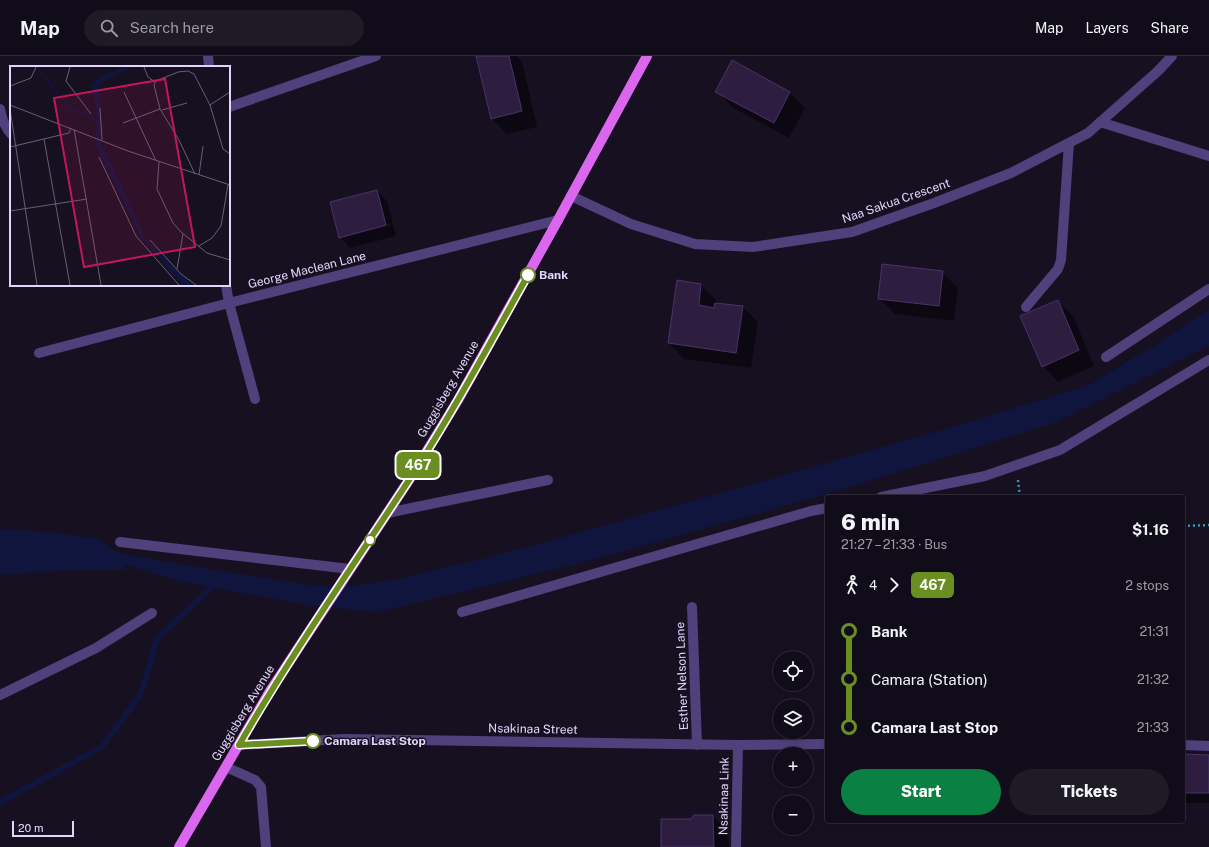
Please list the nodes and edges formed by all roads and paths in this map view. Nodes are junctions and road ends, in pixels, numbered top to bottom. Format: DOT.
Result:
graph roads {
  1 [pos="208,56"];
  2 [pos="376,56"];
  3 [pos="647,56"];
  4 [pos="1172,56"];
  5 [pos="209,66"];
  6 [pos="230,108"];
  7 [pos="0,112"];
  8 [pos="1100,122"];
  9 [pos="6,133"];
  10 [pos="1070,143"];
  11 [pos="1209,156"];
  12 [pos="571,196"];
  13 [pos="558,220"];
  14 [pos="226,286"];
  15 [pos="1209,289"];
  16 [pos="229,304"];
  17 [pos="1026,307"];
  18 [pos="39,353"];
  19 [pos="1106,357"];
  20 [pos="1209,360"];
  21 [pos="255,398"];
  22 [pos="548,480"];
  23 [pos="891,495"];
  24 [pos="825,508"];
  25 [pos="387,513"];
  26 [pos="1209,525"];
  27 [pos="1185,526"];
  28 [pos="120,542"];
  29 [pos="350,569"];
  30 [pos="692,607"];
  31 [pos="462,612"];
  32 [pos="152,613"];
  33 [pos="0,694"];
  34 [pos="825,744"];
  35 [pos="239,745"];
  36 [pos="697,745"];
  37 [pos="1185,745"];
  38 [pos="738,746"];
  39 [pos="1209,746"];
  40 [pos="226,767"];
  41 [pos="178,847"];
  42 [pos="266,847"];
  43 [pos="736,847"];
  1 -- 5 [label="street"];
  2 -- 6 [label="street"];
  3 -- 12 [label="main road, Guggisberg Avenue"];
  4 -- 8 [label="street, Naa Sakua Crescent"];
  7 -- 9 [label="street"];
  8 -- 10 [label="street, Naa Sakua Crescent"];
  8 -- 11 [label="street"];
  10 -- 12 [label="street, Naa Sakua Crescent"];
  10 -- 17 [label="street"];
  12 -- 13 [label="main road, Guggisberg Avenue"];
  13 -- 16 [label="street, George Maclean Lane"];
  13 -- 25 [label="main road, Guggisberg Avenue"];
  14 -- 16 [label="street"];
  15 -- 19 [label="street"];
  16 -- 18 [label="street, George Maclean Lane"];
  16 -- 21 [label="street"];
  20 -- 23 [label="street"];
  22 -- 25 [label="street"];
  24 -- 31 [label="street"];
  25 -- 29 [label="main road, Guggisberg Avenue"];
  26 -- 27 [label="path"];
  28 -- 29 [label="street"];
  29 -- 35 [label="main road, Guggisberg Avenue"];
  30 -- 36 [label="street, Esther Nelson Lane"];
  32 -- 33 [label="street"];
  34 -- 38 [label="street, Nsakinaa Street"];
  35 -- 36 [label="street, Nsakinaa Street"];
  35 -- 40 [label="main road, Guggisberg Avenue"];
  36 -- 38 [label="street, Nsakinaa Street"];
  37 -- 39 [label="street"];
  38 -- 43 [label="street, Nsakinaa Link"];
  40 -- 41 [label="main road, Guggisberg Avenue"];
  40 -- 42 [label="street"];
}
